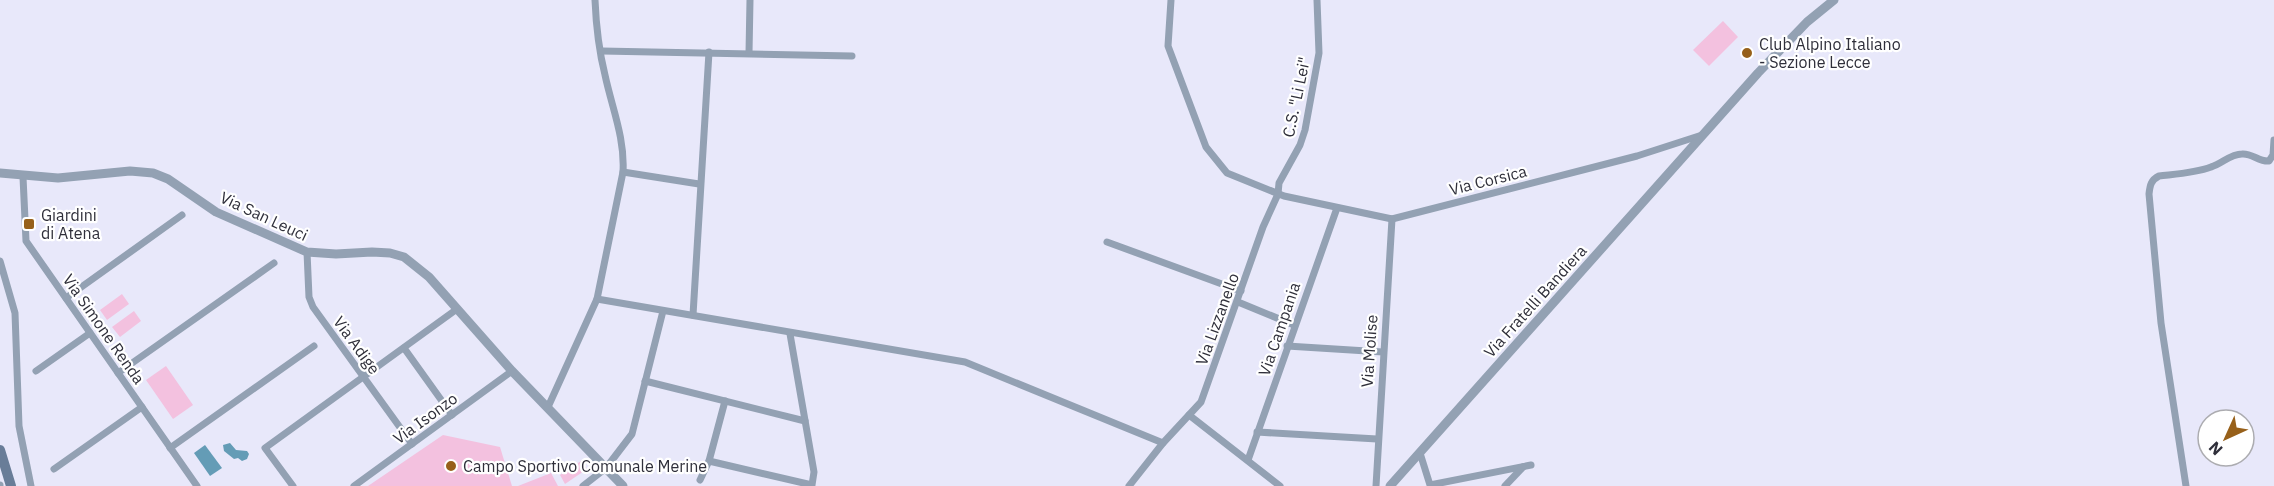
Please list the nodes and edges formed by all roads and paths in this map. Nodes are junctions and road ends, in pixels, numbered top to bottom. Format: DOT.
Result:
graph roads {
  1 [pos="595,0"];
  2 [pos="750,0"];
  3 [pos="1171,0"];
  4 [pos="1317,0"];
  5 [pos="1834,0"];
  6 [pos="602,51"];
  7 [pos="708,52"];
  8 [pos="749,53"];
  9 [pos="852,56"];
  10 [pos="1702,135"];
  11 [pos="2274,140"];
  12 [pos="623,172"];
  13 [pos="1,174"];
  14 [pos="23,177"];
  15 [pos="699,184"];
  16 [pos="1278,194"];
  17 [pos="1336,208"];
  18 [pos="182,215"];
  19 [pos="1392,219"];
  20 [pos="1107,242"];
  21 [pos="307,252"];
  22 [pos="0,261"];
  23 [pos="274,263"];
  24 [pos="1241,291"];
  25 [pos="66,298"];
  26 [pos="597,299"];
  27 [pos="1238,302"];
  28 [pos="457,309"];
  29 [pos="663,311"];
  30 [pos="693,315"];
  31 [pos="1294,324"];
  32 [pos="90,333"];
  33 [pos="790,334"];
  34 [pos="314,346"];
  35 [pos="1287,346"];
  36 [pos="404,348"];
  37 [pos="1383,352"];
  38 [pos="36,371"];
  39 [pos="512,371"];
  40 [pos="118,373"];
  41 [pos="363,377"];
  42 [pos="645,381"];
  43 [pos="725,401"];
  44 [pos="548,406"];
  45 [pos="142,407"];
  46 [pos="452,415"];
  47 [pos="1189,415"];
  48 [pos="806,421"];
  49 [pos="1257,432"];
  50 [pos="1377,438"];
  51 [pos="1163,443"];
  52 [pos="412,444"];
  53 [pos="170,448"];
  54 [pos="0,450"];
  55 [pos="1420,453"];
  56 [pos="1248,460"];
  57 [pos="709,461"];
  58 [pos="1532,465"];
  59 [pos="1523,467"];
  60 [pos="606,468"];
  61 [pos="54,469"];
  62 [pos="700,480"];
  63 [pos="194,485"];
  64 [pos="11,486"];
  65 [pos="31,486"];
  66 [pos="293,486"];
  67 [pos="354,486"];
  68 [pos="583,486"];
  69 [pos="623,486"];
  70 [pos="1129,486"];
  71 [pos="1280,486"];
  72 [pos="1376,486"];
  73 [pos="1390,486"];
  74 [pos="1505,486"];
  75 [pos="2186,486"];
  1 -- 6 [label="street"];
  2 -- 8 [label="street"];
  3 -- 16 [label="street, Via Corsica"];
  4 -- 16 [label="street, C.S. \"Li Lei\""];
  5 -- 10 [label="street, Via Fratelli Bandiera"];
  6 -- 7 [label="street"];
  6 -- 12 [label="street"];
  7 -- 8 [label="street"];
  7 -- 15 [label="street"];
  8 -- 9 [label="street"];
  10 -- 19 [label="street, Via Corsica"];
  10 -- 55 [label="street, Via Fratelli Bandiera"];
  11 -- 75 [label="street"];
  12 -- 15 [label="street"];
  12 -- 26 [label="street"];
  13 -- 14 [label="street, Via San Leuci"];
  14 -- 21 [label="street, Via San Leuci"];
  14 -- 25 [label="street, Via Simone Renda"];
  15 -- 30 [label="street"];
  16 -- 17 [label="street, Via Corsica"];
  16 -- 24 [label="street, Via Lizzanello"];
  17 -- 19 [label="street, Via Corsica"];
  17 -- 31 [label="street, Via Campania"];
  18 -- 25 [label="street"];
  19 -- 37 [label="street, Via Molise"];
  20 -- 24 [label="street"];
  21 -- 28 [label="street, Via San Leuci"];
  21 -- 41 [label="street, Via Adige"];
  22 -- 65 [label="street"];
  23 -- 40 [label="street"];
  24 -- 27 [label="street, Via Lizzanello"];
  25 -- 32 [label="street, Via Simone Renda"];
  26 -- 29 [label="street"];
  26 -- 44 [label="street"];
  27 -- 31 [label="street"];
  27 -- 47 [label="street, Via Lizzanello"];
  28 -- 36 [label="street"];
  28 -- 39 [label="street, Via San Leuci"];
  29 -- 30 [label="street"];
  29 -- 42 [label="street"];
  30 -- 33 [label="street"];
  31 -- 35 [label="street, Via Campania"];
  32 -- 38 [label="street"];
  32 -- 40 [label="street, Via Simone Renda"];
  33 -- 48 [label="street"];
  33 -- 51 [label="street"];
  34 -- 53 [label="street"];
  35 -- 37 [label="street"];
  35 -- 49 [label="street, Via Campania"];
  36 -- 41 [label="street"];
  36 -- 46 [label="street"];
  37 -- 50 [label="street, Via Molise"];
  39 -- 44 [label="street, Via San Leuci"];
  39 -- 46 [label="street, Via Isonzo"];
  40 -- 45 [label="street, Via Simone Renda"];
  41 -- 52 [label="street, Via Adige"];
  41 -- 66 [label="street"];
  42 -- 43 [label="street"];
  42 -- 60 [label="street"];
  43 -- 48 [label="street"];
  43 -- 57 [label="street"];
  44 -- 60 [label="street, Via San Leuci"];
  45 -- 53 [label="street, Via Simone Renda"];
  45 -- 61 [label="street"];
  46 -- 52 [label="street, Via Isonzo"];
  47 -- 51 [label="street, Via Lizzanello"];
  47 -- 56 [label="street"];
  48 -- 57 [label="street"];
  49 -- 50 [label="street"];
  49 -- 56 [label="street, Via Campania"];
  50 -- 72 [label="street, Via Molise"];
  51 -- 70 [label="street, Via Lizzanello"];
  52 -- 67 [label="street, Via Isonzo"];
  53 -- 63 [label="street, Via Simone Renda"];
  54 -- 64 [label="main road"];
  55 -- 59 [label="street"];
  55 -- 73 [label="street, Via Fratelli Bandiera"];
  56 -- 71 [label="street"];
  57 -- 62 [label="street"];
  58 -- 59 [label="street"];
  59 -- 74 [label="street"];
  60 -- 68 [label="street"];
  60 -- 69 [label="street, Via San Leuci"];
}
